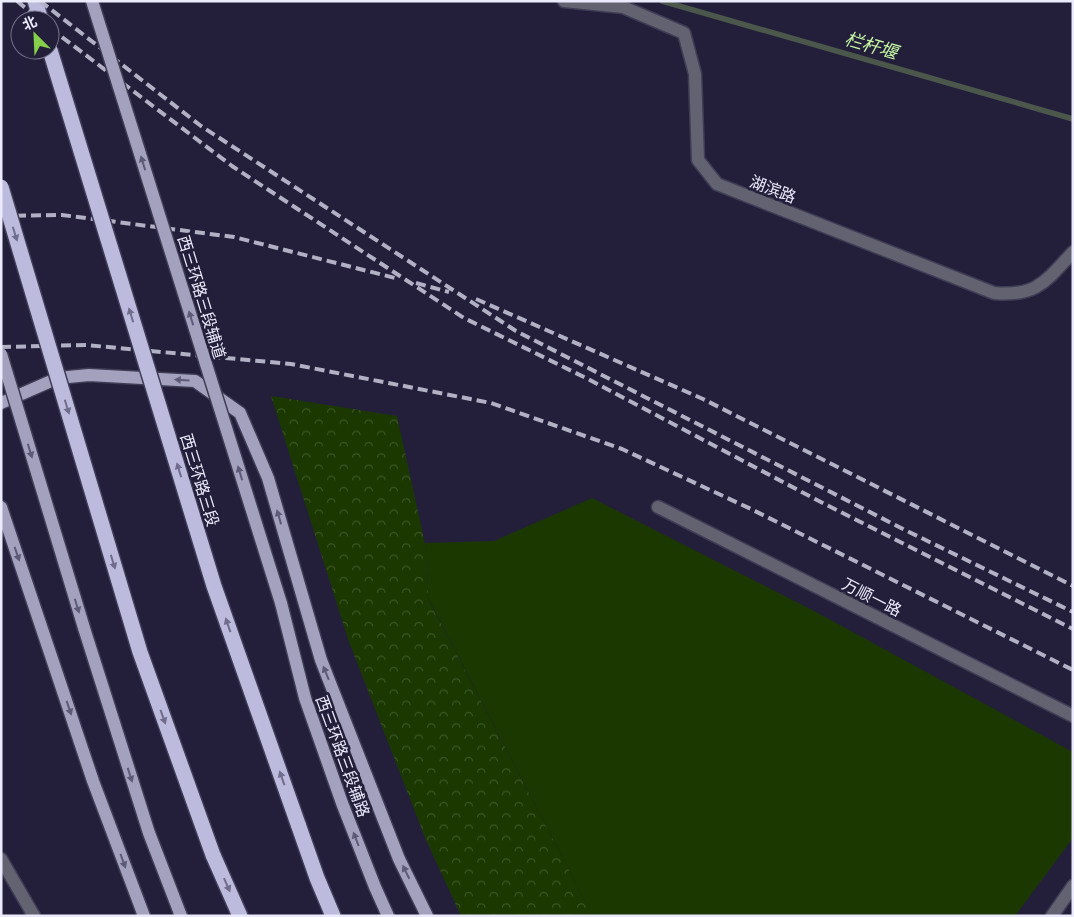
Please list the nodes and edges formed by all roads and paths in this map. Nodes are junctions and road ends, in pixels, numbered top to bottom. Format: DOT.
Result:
graph roads {
  1 [pos="92,1"];
  2 [pos="564,1"];
  3 [pos="53,60"];
  4 [pos="1,187"];
  5 [pos="1073,252"];
  6 [pos="1,354"];
  7 [pos="1,403"];
  8 [pos="658,507"];
  9 [pos="1,508"];
  10 [pos="281,603"];
  11 [pos="1073,716"];
  12 [pos="1,859"];
  13 [pos="1073,886"];
  14 [pos="34,916"];
  15 [pos="144,916"];
  16 [pos="181,916"];
  17 [pos="240,916"];
  18 [pos="333,916"];
  19 [pos="388,916"];
  20 [pos="427,916"];
  21 [pos="1052,916"];
  10 -- 1 [label="main road, 西三环路三段辅道, one-way, bridge"];
  2 -- 5 [label="street, 湖滨路"];
  18 -- 3 [label="highway, 西三环路三段, one-way, bridge"];
  4 -- 17 [label="highway, one-way, bridge"];
  6 -- 16 [label="main road, one-way, bridge"];
  20 -- 7 [label="main road, one-way"];
  8 -- 11 [label="street, 万顺一路"];
  9 -- 15 [label="main road, one-way"];
  19 -- 10 [label="main road, 西三环路三段辅路, one-way"];
  12 -- 14 [label="street"];
  13 -- 21 [label="street"];
}
